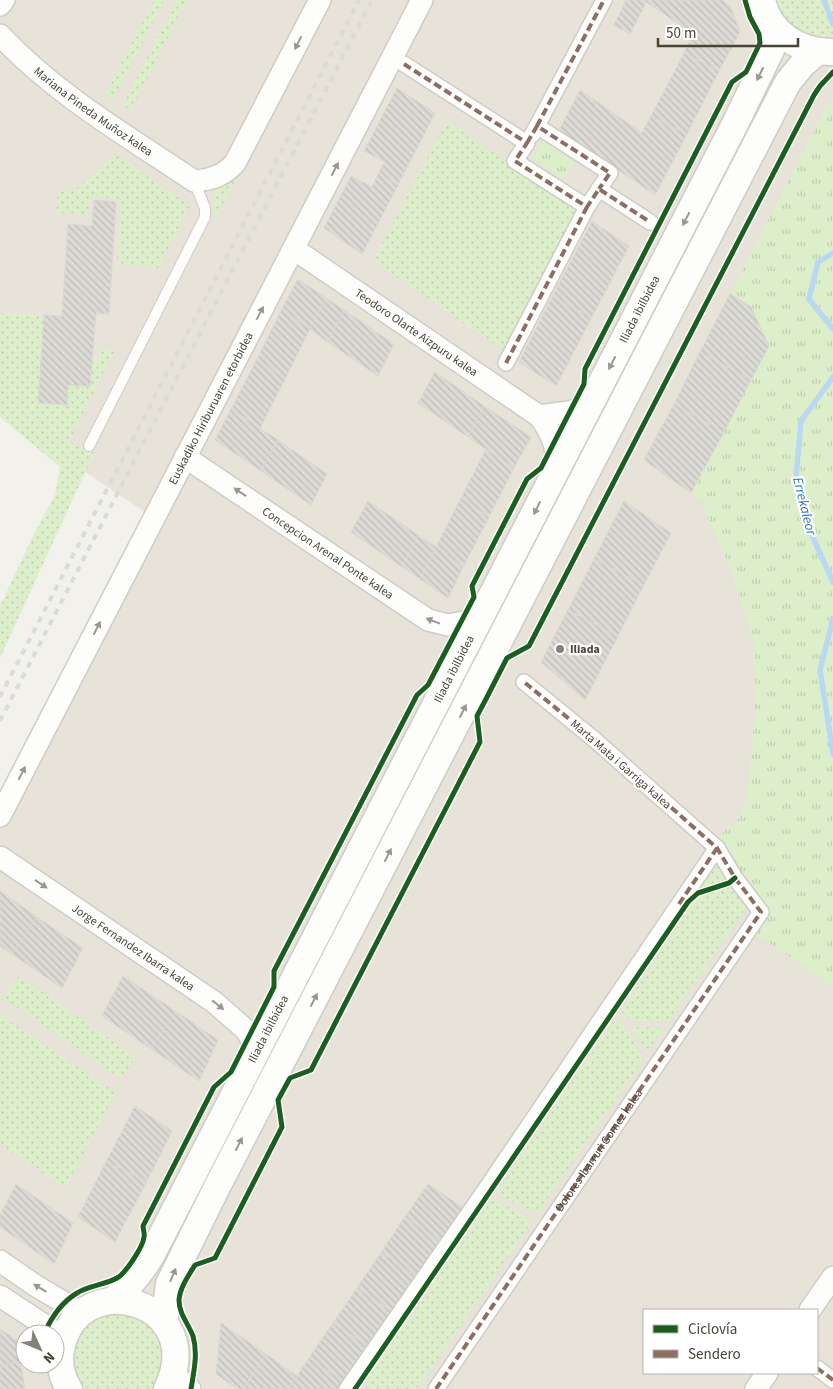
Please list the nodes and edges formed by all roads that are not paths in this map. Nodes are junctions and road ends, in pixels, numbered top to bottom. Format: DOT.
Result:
graph roads {
  1 [pos="4,0"];
  2 [pos="320,0"];
  3 [pos="422,0"];
  4 [pos="604,0"];
  5 [pos="762,0"];
  6 [pos="0,5"];
  7 [pos="775,28"];
  8 [pos="0,35"];
  9 [pos="825,52"];
  10 [pos="404,64"];
  11 [pos="537,126"];
  12 [pos="527,143"];
  13 [pos="194,181"];
  14 [pos="599,189"];
  15 [pos="587,207"];
  16 [pos="650,222"];
  17 [pos="294,249"];
  18 [pos="506,363"];
  19 [pos="591,405"];
  20 [pos="539,416"];
  21 [pos="89,446"];
  22 [pos="185,457"];
  23 [pos="557,469"];
  24 [pos="480,619"];
  25 [pos="524,682"];
  26 [pos="0,816"];
  27 [pos="717,848"];
  28 [pos="0,857"];
  29 [pos="760,912"];
  30 [pos="257,1049"];
  31 [pos="0,1261"];
  32 [pos="833,1277"];
  33 [pos="0,1296"];
  34 [pos="113,1300"];
  35 [pos="811,1309"];
  36 [pos="82,1313"];
  37 [pos="164,1323"];
  38 [pos="43,1324"];
  39 [pos="65,1336"];
  40 [pos="818,1369"];
  41 [pos="64,1374"];
  42 [pos="766,1374"];
  43 [pos="833,1380"];
  44 [pos="177,1384"];
  45 [pos="69,1389"];
  46 [pos="347,1389"];
  47 [pos="436,1389"];
  48 [pos="756,1389"];
  1 -- 6 [label="street"];
  2 -- 13 [label="street, one-way"];
  17 -- 3 [label="street, Euskadiko Hiriburuaren etorbidea, one-way"];
  4 -- 11 [label="street"];
  5 -- 7 [label="street"];
  7 -- 9 [label="street"];
  7 -- 19 [label="street, Iliada ibilbidea, one-way"];
  8 -- 13 [label="street, Mariana Pineda Muñoz kalea"];
  37 -- 9 [label="street, one-way"];
  10 -- 12 [label="street"];
  11 -- 12 [label="street"];
  11 -- 14 [label="street"];
  12 -- 15 [label="street"];
  13 -- 21 [label="lane"];
  14 -- 15 [label="street"];
  14 -- 16 [label="street"];
  15 -- 18 [label="street"];
  17 -- 20 [label="street, Teodoro Olarte Aizpuru kalea"];
  22 -- 17 [label="street, Euskadiko Hiriburuaren etorbidea, one-way"];
  19 -- 20 [label="street"];
  19 -- 23 [label="street, Iliada ibilbidea"];
  20 -- 23 [label="street, Teodoro Olarte Aizpuru kalea"];
  24 -- 22 [label="street, Concepcion Arenal Ponte kalea, one-way"];
  26 -- 22 [label="street, Euskadiko Hiriburuaren etorbidea, one-way"];
  23 -- 24 [label="street, Iliada ibilbidea, one-way"];
  24 -- 30 [label="street, Iliada ibilbidea"];
  25 -- 27 [label="street, Marta Mata i Garriga kalea"];
  27 -- 29 [label="street, Marta Mata i Garriga kalea"];
  27 -- 46 [label="street"];
  28 -- 30 [label="street, Jorge Fernandez Ibarra kalea, one-way"];
  29 -- 47 [label="street, Dolores Ibarruri Gomez kalea"];
  30 -- 34 [label="street, Iliada ibilbidea"];
  36 -- 31 [label="street, one-way"];
  32 -- 35 [label="street"];
  33 -- 38 [label="street"];
  34 -- 36 [label="street"];
  34 -- 37 [label="street"];
  36 -- 39 [label="street"];
  37 -- 44 [label="street"];
  40 -- 43 [label="street"];
  41 -- 45 [label="street"];
  42 -- 48 [label="street"];
}
